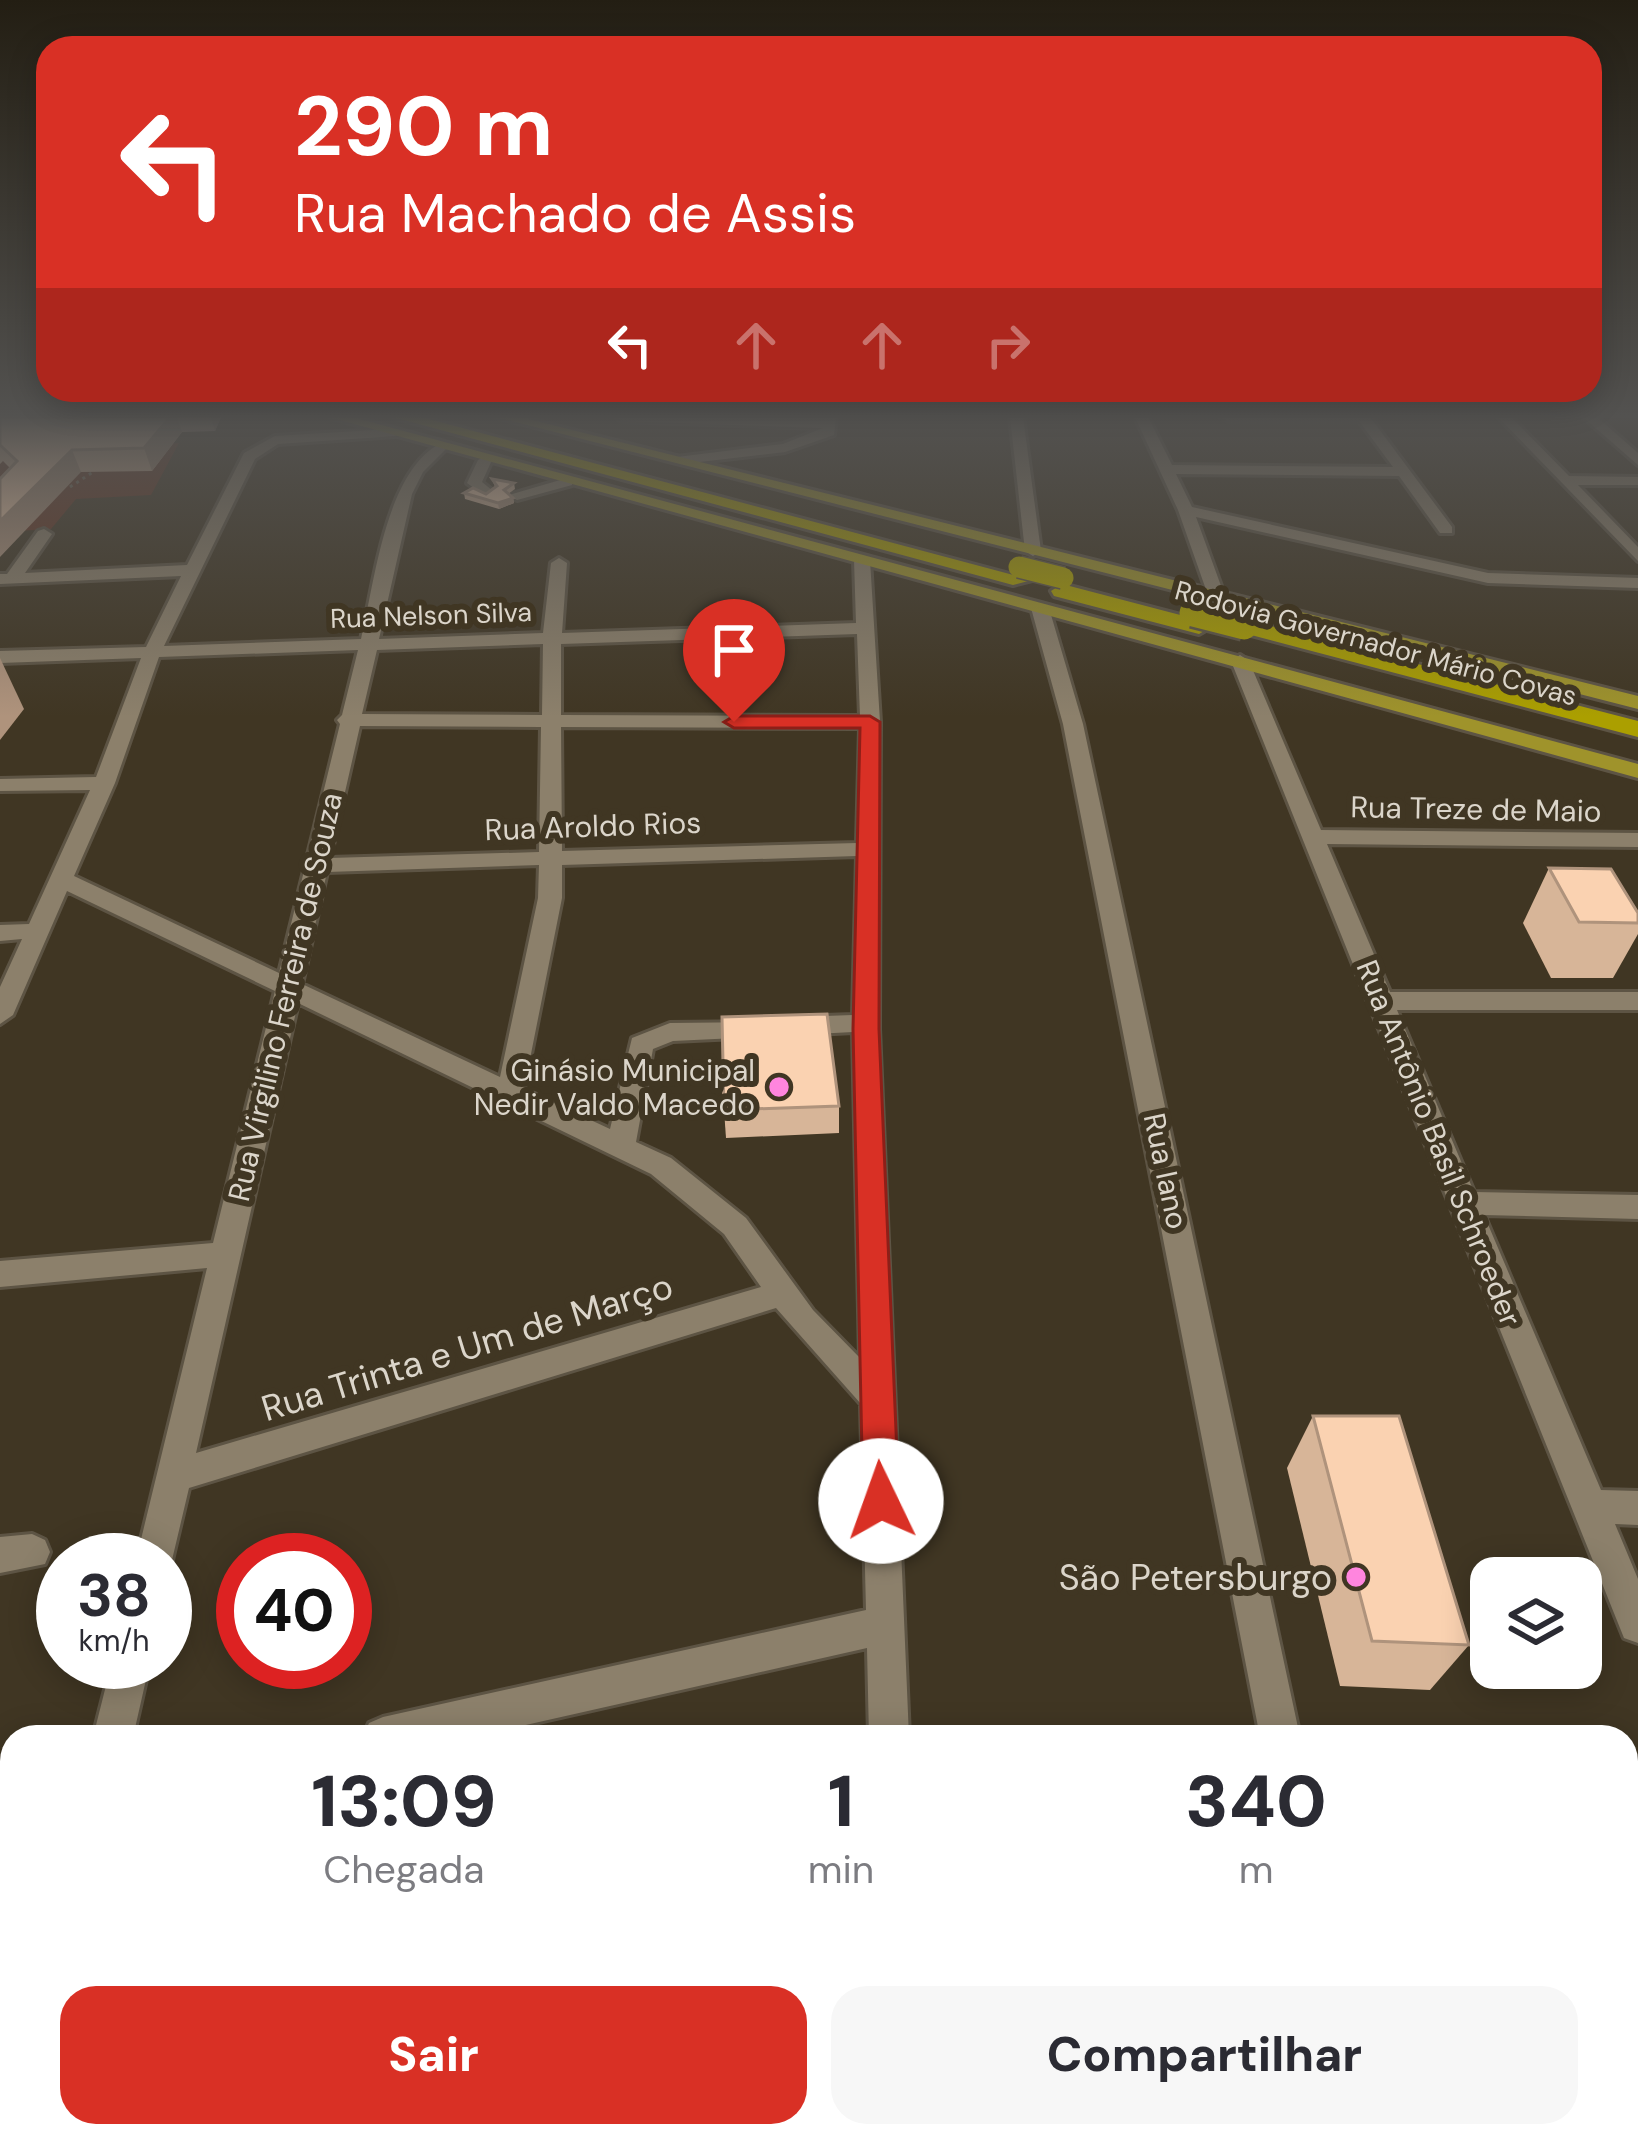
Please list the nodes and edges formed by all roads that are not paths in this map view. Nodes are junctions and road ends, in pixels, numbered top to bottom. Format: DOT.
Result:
graph roads {
  1 [pos="220,517"];
  2 [pos="399,517"];
  3 [pos="701,517"];
  4 [pos="761,517"];
  5 [pos="779,517"];
  6 [pos="814,517"];
  7 [pos="877,517"];
  8 [pos="1032,517"];
  9 [pos="1189,517"];
  10 [pos="1218,517"];
  11 [pos="1437,517"];
  12 [pos="1601,517"];
  13 [pos="811,525"];
  14 [pos="1446,530"];
  15 [pos="44,534"];
  16 [pos="1638,556"];
  17 [pos="862,560"];
  18 [pos="560,563"];
  19 [pos="194,570"];
  20 [pos="6,579"];
  21 [pos="1042,580"];
  22 [pos="1638,583"];
  23 [pos="863,628"];
  24 [pos="1228,629"];
  25 [pos="552,638"];
  26 [pos="368,644"];
  27 [pos="152,652"];
  28 [pos="0,657"];
  29 [pos="1638,704"];
  30 [pos="347,721"];
  31 [pos="554,721"];
  32 [pos="870,722"];
  33 [pos="1638,729"];
  34 [pos="1636,765"];
  35 [pos="104,783"];
  36 [pos="0,785"];
  37 [pos="1313,837"];
  38 [pos="1638,840"];
  39 [pos="870,849"];
  40 [pos="550,857"];
  41 [pos="317,865"];
  42 [pos="61,879"];
  43 [pos="38,931"];
  44 [pos="0,933"];
  45 [pos="287,991"];
  46 [pos="1381,1001"];
  47 [pos="1638,1001"];
  48 [pos="0,1015"];
  49 [pos="866,1023"];
  50 [pos="510,1093"];
  51 [pos="621,1146"];
  52 [pos="1464,1203"];
  53 [pos="1638,1207"];
  54 [pos="226,1254"];
  55 [pos="0,1274"];
  56 [pos="783,1293"];
  57 [pos="876,1397"];
  58 [pos="174,1476"];
  59 [pos="1590,1507"];
  60 [pos="1638,1508"];
  61 [pos="160,1533"];
  62 [pos="887,1624"];
  63 [pos="1638,1624"];
  64 [pos="124,1689"];
  65 [pos="116,1725"];
  66 [pos="437,1725"];
  67 [pos="890,1725"];
  68 [pos="1278,1725"];
  1 -- 19 [label="street"];
  2 -- 26 [label="street, Rua Virgilino Ferreira de Souza"];
  3 -- 17 [label="main road"];
  4 -- 13 [label="highway"];
  5 -- 13 [label="highway, Rodovia Governador Mário Covas"];
  6 -- 21 [label="highway, Rodovia Governador Mário Covas"];
  7 -- 21 [label="main road"];
  8 -- 21 [label="street, Rua Iano"];
  9 -- 24 [label="street, Rua Antônio Basil Schroeder"];
  10 -- 22 [label="street"];
  11 -- 14 [label="street"];
  12 -- 16 [label="street"];
  13 -- 21 [label="highway, Rodovia Governador Mário Covas"];
  15 -- 20 [label="street"];
  17 -- 21 [label="main road"];
  17 -- 23 [label="street"];
  18 -- 25 [label="street"];
  19 -- 20 [label="street"];
  19 -- 27 [label="street"];
  21 -- 24 [label="highway, Rodovia Governador Mário Covas"];
  21 -- 24 [label="main road"];
  21 -- 68 [label="street, Rua Iano"];
  23 -- 25 [label="street, Rua Nelson Silva"];
  23 -- 32 [label="street"];
  24 -- 29 [label="main road"];
  24 -- 33 [label="highway, Rodovia Governador Mário Covas"];
  24 -- 34 [label="highway, Rodovia Governador Mário Covas"];
  24 -- 37 [label="street, Rua Antônio Basil Schroeder"];
  25 -- 26 [label="street, Rua Nelson Silva"];
  25 -- 31 [label="street"];
  26 -- 27 [label="street, Rua Nelson Silva"];
  26 -- 30 [label="street, Rua Virgilino Ferreira de Souza"];
  27 -- 28 [label="street, Rua Nelson Silva"];
  27 -- 35 [label="street"];
  30 -- 31 [label="street"];
  30 -- 41 [label="street, Rua Virgilino Ferreira de Souza"];
  31 -- 32 [label="street"];
  31 -- 40 [label="street"];
  32 -- 39 [label="street"];
  35 -- 36 [label="street"];
  35 -- 42 [label="street"];
  37 -- 38 [label="street, Rua Treze de Maio"];
  37 -- 46 [label="street, Rua Antônio Basil Schroeder"];
  39 -- 40 [label="street, Rua Aroldo Rios"];
  39 -- 49 [label="street"];
  40 -- 41 [label="street, Rua Aroldo Rios"];
  40 -- 50 [label="street"];
  41 -- 45 [label="street, Rua Virgilino Ferreira de Souza"];
  42 -- 43 [label="street"];
  42 -- 45 [label="street"];
  43 -- 44 [label="street"];
  43 -- 48 [label="street"];
  45 -- 50 [label="street"];
  45 -- 54 [label="street, Rua Virgilino Ferreira de Souza"];
  46 -- 47 [label="street"];
  46 -- 52 [label="street, Rua Antônio Basil Schroeder"];
  49 -- 51 [label="street"];
  49 -- 57 [label="street"];
  50 -- 51 [label="street"];
  51 -- 56 [label="street"];
  52 -- 53 [label="street"];
  52 -- 59 [label="street, Rua Antônio Basil Schroeder"];
  54 -- 55 [label="street"];
  54 -- 58 [label="street, Rua Virgilino Ferreira de Souza"];
  56 -- 57 [label="street"];
  56 -- 58 [label="street, Rua Trinta e Um de Março"];
  57 -- 62 [label="street"];
  58 -- 61 [label="street, Rua Virgilino Ferreira de Souza"];
  59 -- 60 [label="street"];
  59 -- 63 [label="street, Rua Antônio Basil Schroeder"];
  62 -- 66 [label="street"];
  62 -- 67 [label="street"];
  64 -- 65 [label="street"];
}
